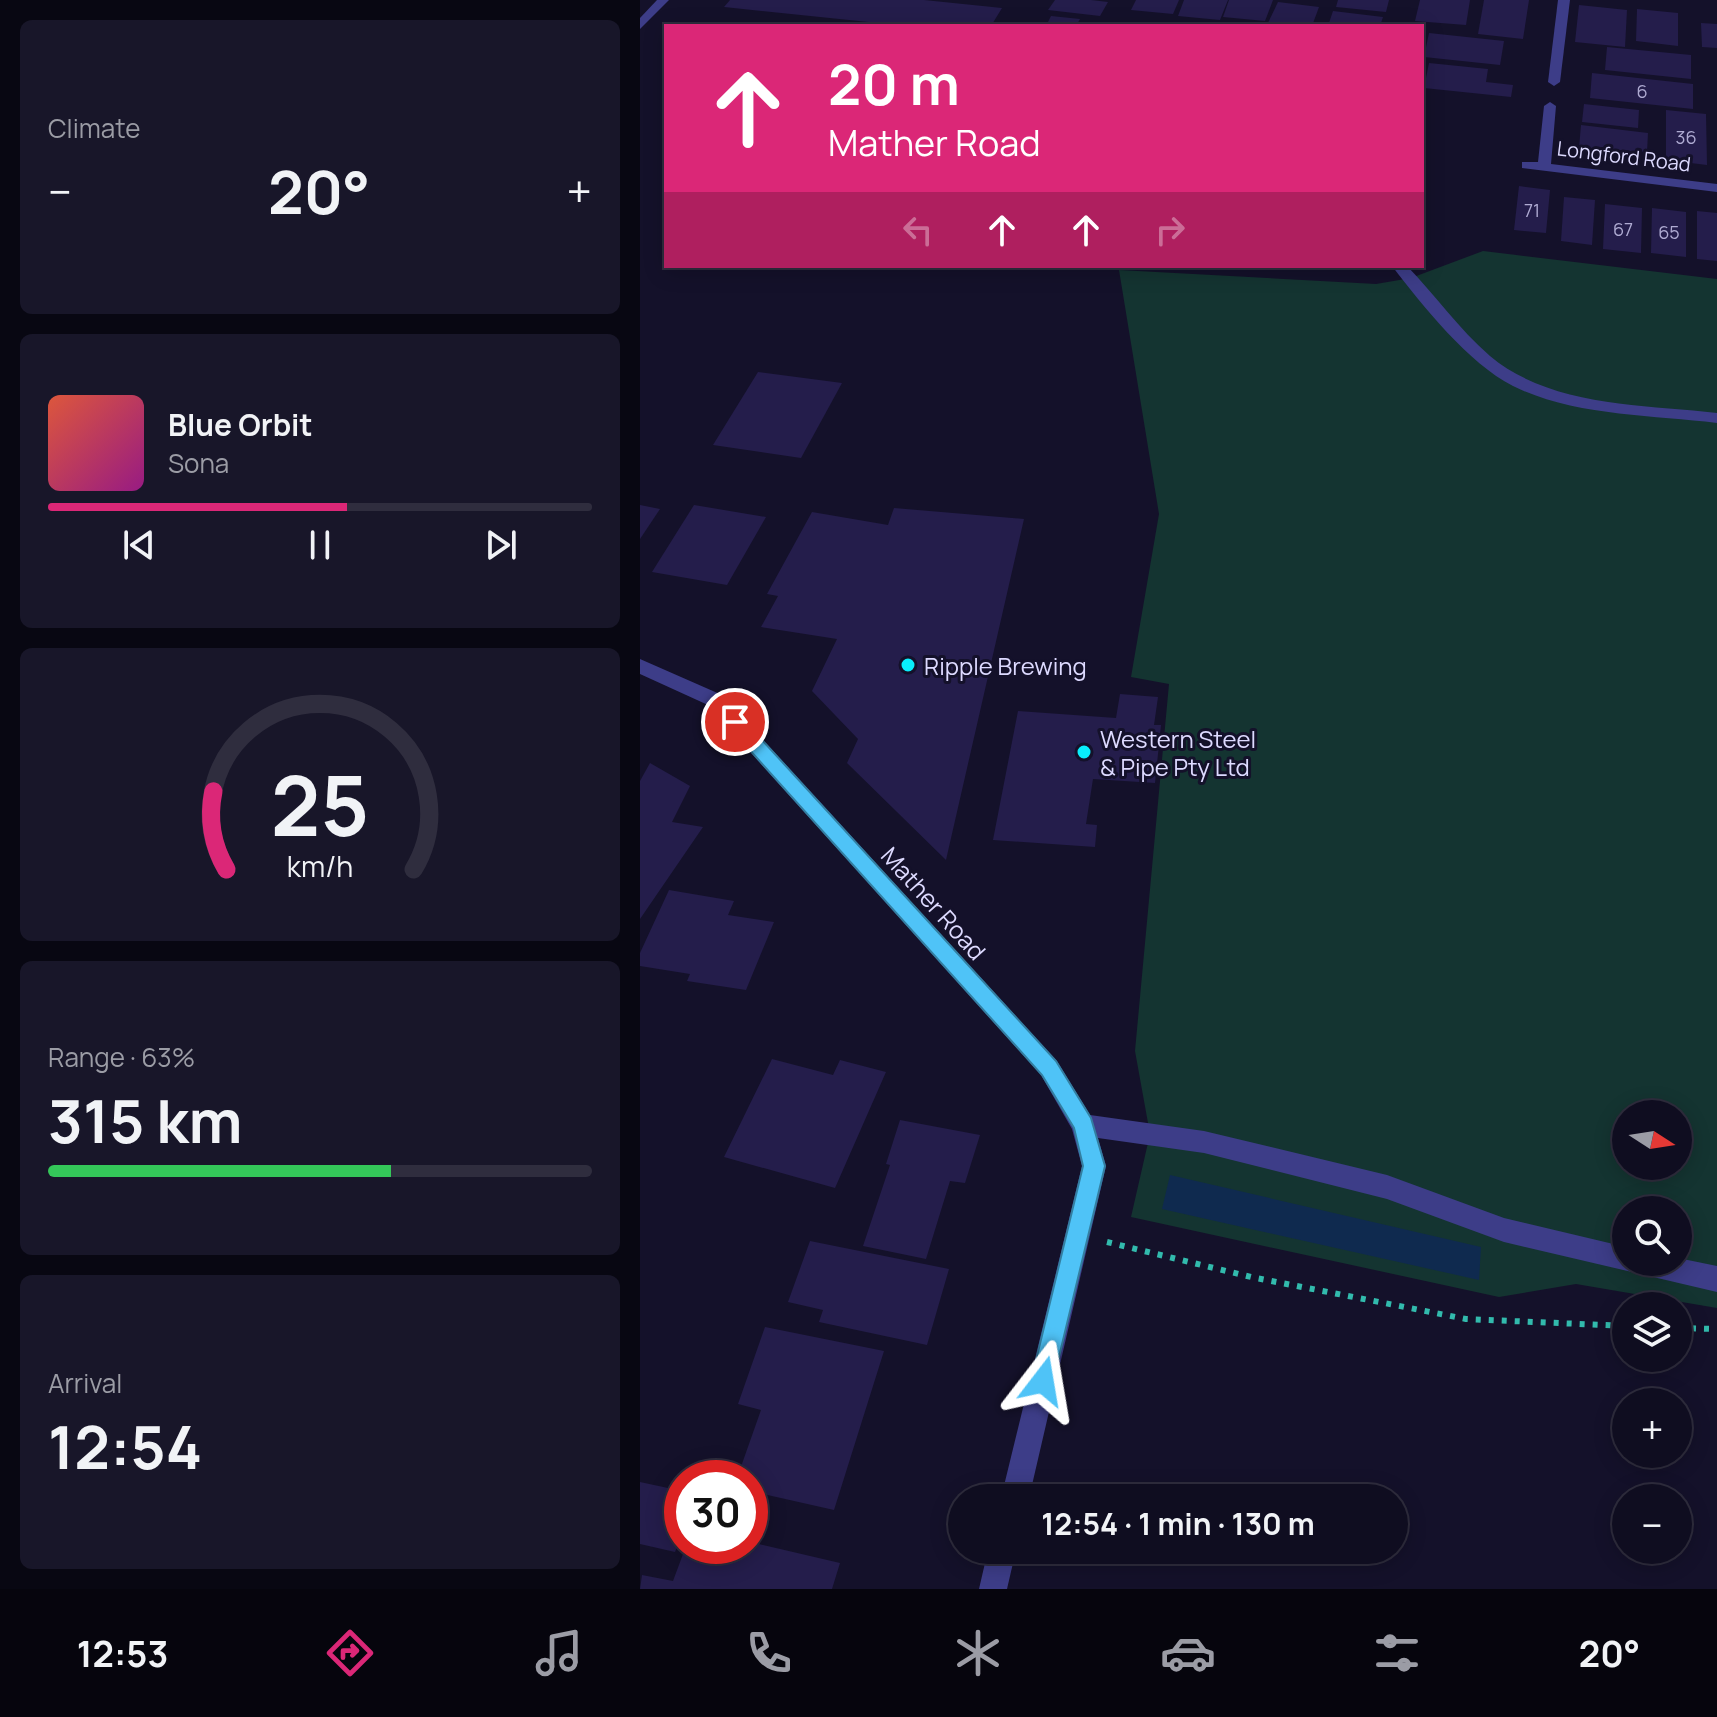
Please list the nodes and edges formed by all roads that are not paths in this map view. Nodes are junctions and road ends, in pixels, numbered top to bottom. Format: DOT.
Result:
graph roads {
  1 [pos="663,0"];
  2 [pos="1564,0"];
  3 [pos="641,23"];
  4 [pos="1554,82"];
  5 [pos="1550,106"];
  6 [pos="1527,165"];
  7 [pos="1544,167"];
  8 [pos="1717,188"];
  9 [pos="1401,268"];
  10 [pos="1717,418"];
  11 [pos="640,666"];
  12 [pos="1083,1125"];
  13 [pos="1612,1256"];
  14 [pos="1692,1274"];
  15 [pos="1717,1279"];
  16 [pos="1018,1484"];
  17 [pos="999,1564"];
  18 [pos="993,1589"];
  1 -- 3 [label="street"];
  2 -- 4 [label="street"];
  5 -- 7 [label="street"];
  6 -- 7 [label="street, Longford Road"];
  7 -- 8 [label="street, Longford Road"];
  9 -- 10 [label="street"];
  11 -- 12 [label="street, Mather Road"];
  12 -- 13 [label="street"];
  12 -- 16 [label="street, Mather Road"];
  14 -- 15 [label="street"];
  17 -- 18 [label="street"];
}
